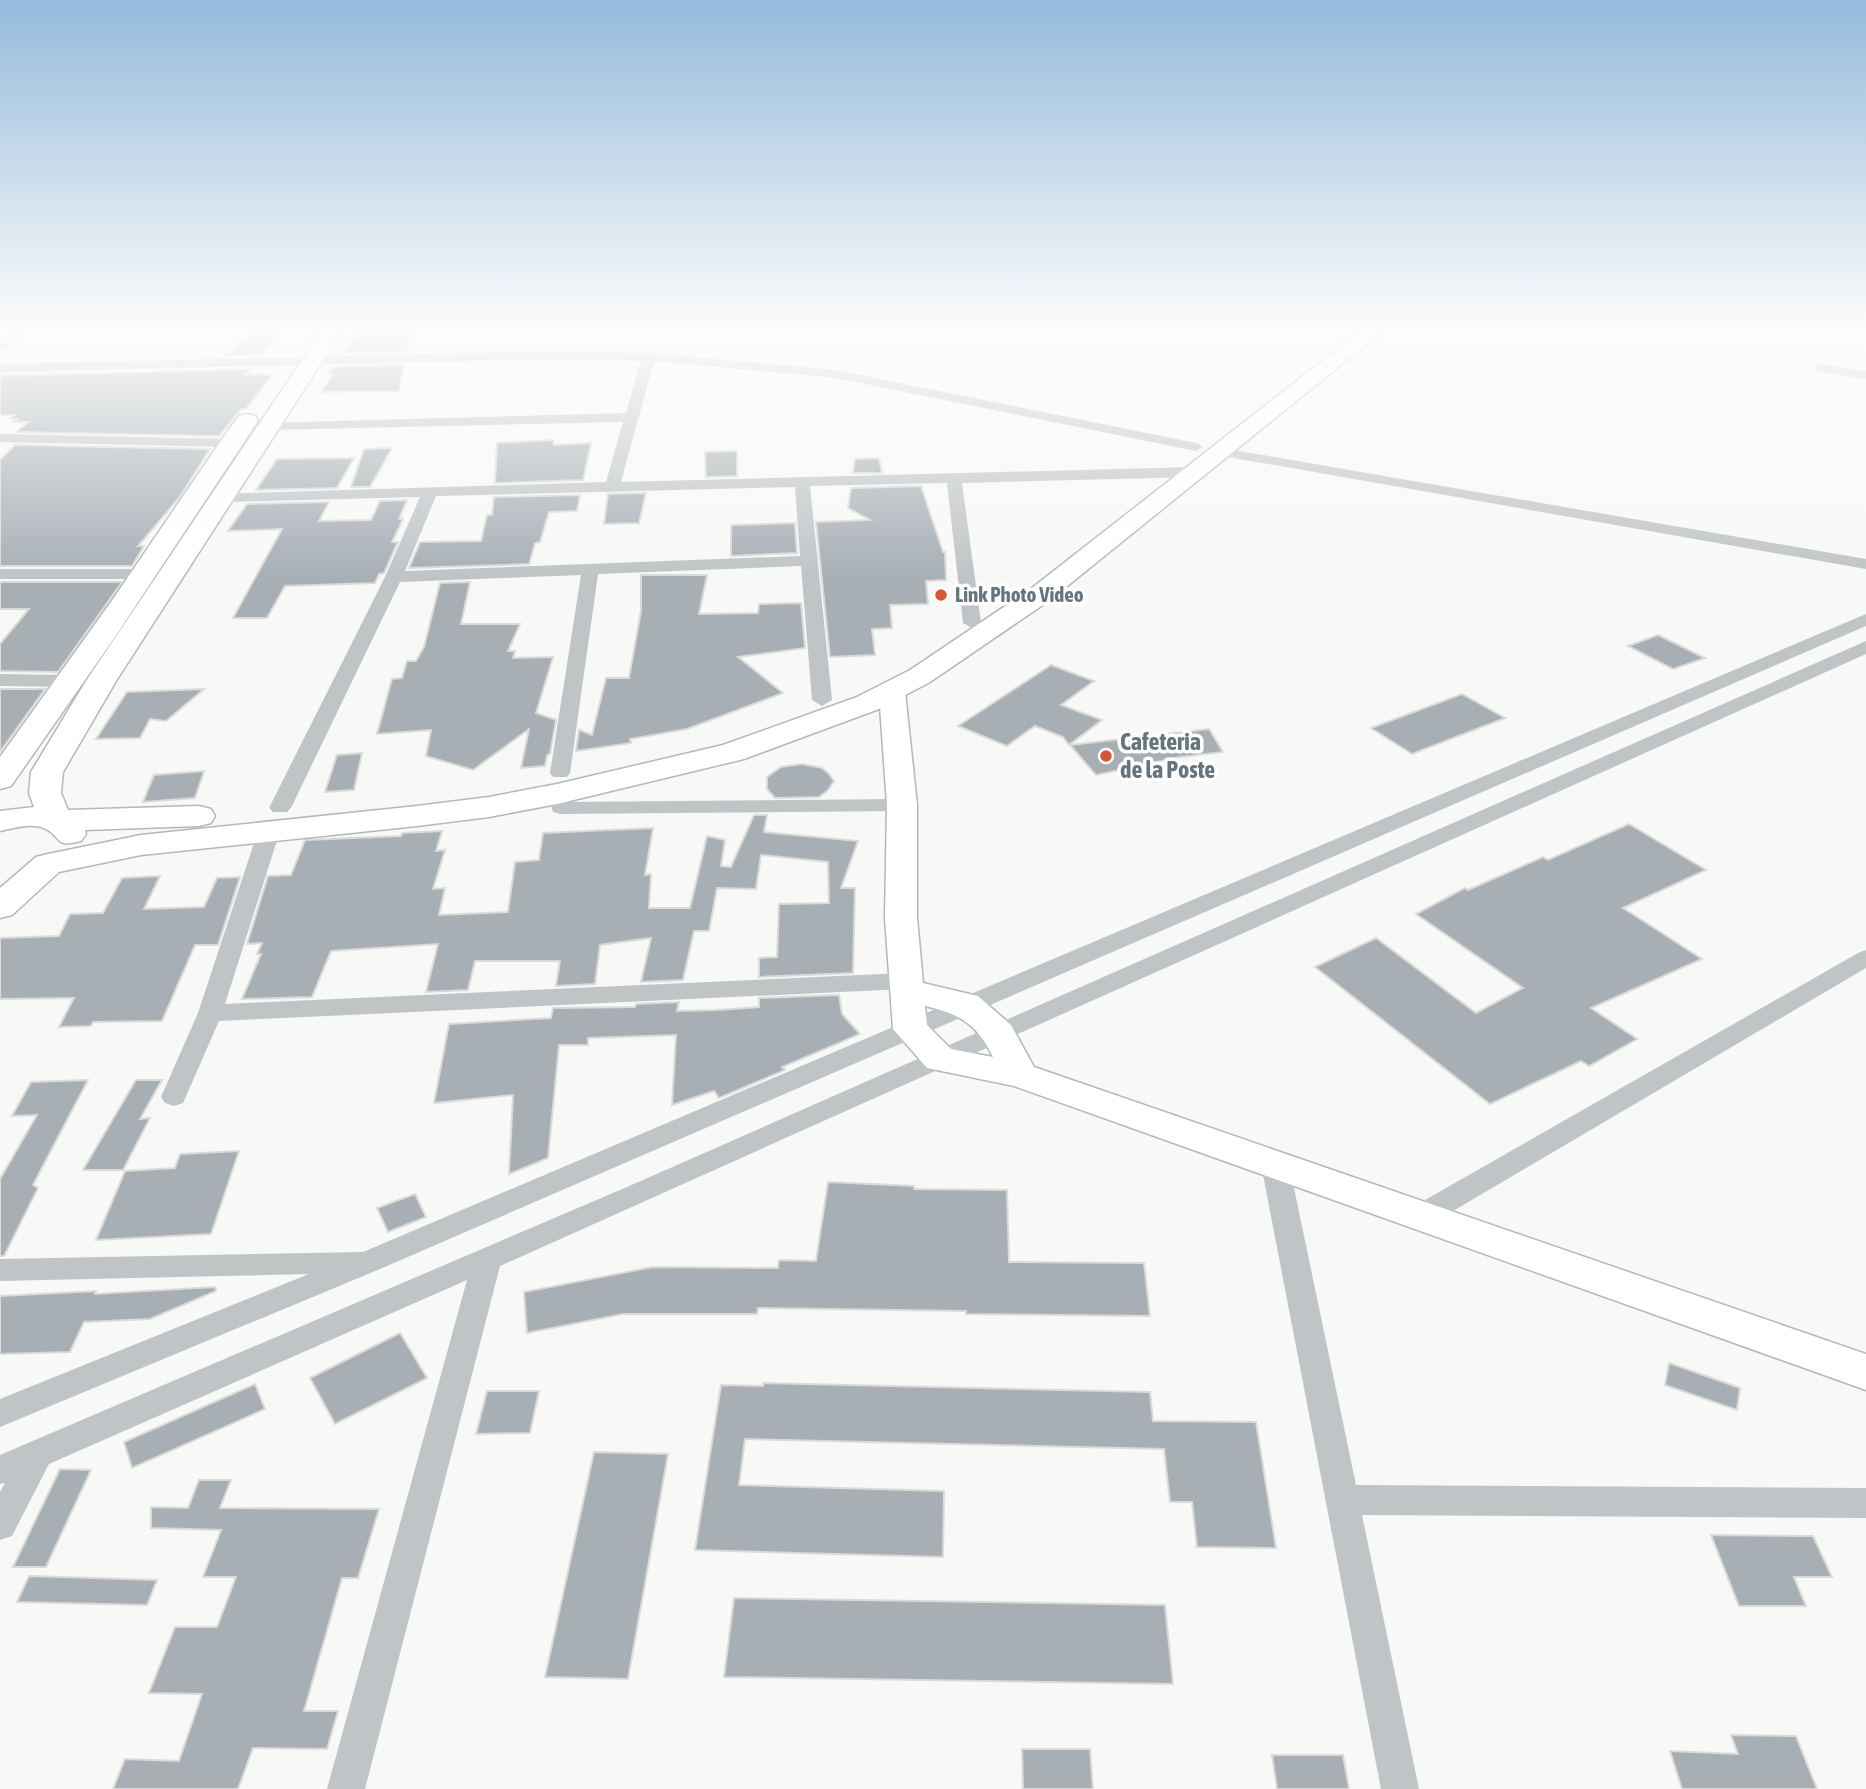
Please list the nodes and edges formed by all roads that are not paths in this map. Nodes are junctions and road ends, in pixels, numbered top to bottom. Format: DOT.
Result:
graph roads {
  1 [pos="260,409"];
  2 [pos="278,409"];
  3 [pos="635,409"];
  4 [pos="993,409"];
  5 [pos="1249,409"];
  6 [pos="1267,409"];
  7 [pos="633,416"];
  8 [pos="269,426"];
  9 [pos="0,438"];
  10 [pos="230,443"];
  11 [pos="1204,457"];
  12 [pos="1163,473"];
  13 [pos="954,478"];
  14 [pos="802,482"];
  15 [pos="612,486"];
  16 [pos="430,491"];
  17 [pos="222,497"];
  18 [pos="808,561"];
  19 [pos="1866,564"];
  20 [pos="590,569"];
  21 [pos="0,574"];
  22 [pos="143,574"];
  23 [pos="394,577"];
  24 [pos="1866,619"];
  25 [pos="972,623"];
  26 [pos="1866,647"];
  27 [pos="0,680"];
  28 [pos="71,681"];
  29 [pos="892,692"];
  30 [pos="822,700"];
  31 [pos="0,779"];
  32 [pos="559,783"];
  33 [pos="902,805"];
  34 [pos="55,820"];
  35 [pos="275,820"];
  36 [pos="0,821"];
  37 [pos="48,864"];
  38 [pos="0,881"];
  39 [pos="0,907"];
  40 [pos="1866,958"];
  41 [pos="905,985"];
  42 [pos="966,1004"];
  43 [pos="210,1013"];
  44 [pos="910,1028"];
  45 [pos="999,1033"];
  46 [pos="940,1059"];
  47 [pos="1020,1075"];
  48 [pos="174,1097"];
  49 [pos="1275,1164"];
  50 [pos="1421,1216"];
  51 [pos="488,1257"];
  52 [pos="370,1261"];
  53 [pos="0,1270"];
  54 [pos="1866,1372"];
  55 [pos="0,1413"];
  56 [pos="37,1454"];
  57 [pos="0,1470"];
  58 [pos="1342,1500"];
  59 [pos="1866,1503"];
  60 [pos="0,1525"];
  61 [pos="346,1789"];
  62 [pos="1400,1789"];
  1 -- 10 [label="main road"];
  2 -- 8 [label="main road"];
  3 -- 7 [label="street"];
  4 -- 11 [label="street"];
  5 -- 11 [label="main road"];
  6 -- 11 [label="main road"];
  7 -- 8 [label="street"];
  7 -- 15 [label="street"];
  8 -- 17 [label="main road"];
  9 -- 10 [label="street"];
  10 -- 22 [label="main road"];
  11 -- 12 [label="main road"];
  11 -- 19 [label="street"];
  11 -- 29 [label="main road"];
  12 -- 13 [label="street"];
  12 -- 25 [label="main road"];
  13 -- 14 [label="street"];
  13 -- 25 [label="street"];
  14 -- 15 [label="street"];
  14 -- 18 [label="street"];
  15 -- 16 [label="street"];
  16 -- 17 [label="street"];
  16 -- 23 [label="street"];
  17 -- 34 [label="main road"];
  18 -- 20 [label="street"];
  18 -- 30 [label="street"];
  20 -- 23 [label="street"];
  20 -- 32 [label="street"];
  21 -- 22 [label="street"];
  22 -- 28 [label="main road"];
  23 -- 35 [label="street"];
  24 -- 42 [label="street"];
  25 -- 30 [label="main road"];
  26 -- 45 [label="street"];
  27 -- 28 [label="street"];
  28 -- 31 [label="main road"];
  29 -- 32 [label="main road"];
  29 -- 33 [label="street"];
  30 -- 32 [label="main road"];
  32 -- 33 [label="street"];
  32 -- 35 [label="main road"];
  33 -- 41 [label="street"];
  34 -- 35 [label="main road"];
  34 -- 36 [label="main road"];
  34 -- 37 [label="main road"];
  35 -- 37 [label="main road"];
  35 -- 43 [label="street"];
  37 -- 38 [label="main road"];
  37 -- 39 [label="main road"];
  40 -- 50 [label="street"];
  41 -- 42 [label="street"];
  41 -- 43 [label="street"];
  41 -- 44 [label="street"];
  42 -- 44 [label="street"];
  42 -- 45 [label="street"];
  43 -- 48 [label="street"];
  44 -- 46 [label="street"];
  44 -- 52 [label="street"];
  45 -- 46 [label="street"];
  45 -- 47 [label="street"];
  46 -- 47 [label="street"];
  46 -- 51 [label="street"];
  47 -- 49 [label="street"];
  49 -- 50 [label="street"];
  49 -- 58 [label="street"];
  50 -- 54 [label="street"];
  51 -- 56 [label="street"];
  51 -- 61 [label="street"];
  52 -- 53 [label="street"];
  52 -- 55 [label="street"];
  56 -- 57 [label="street"];
  56 -- 60 [label="street"];
  58 -- 59 [label="street"];
  58 -- 62 [label="street"];
}
